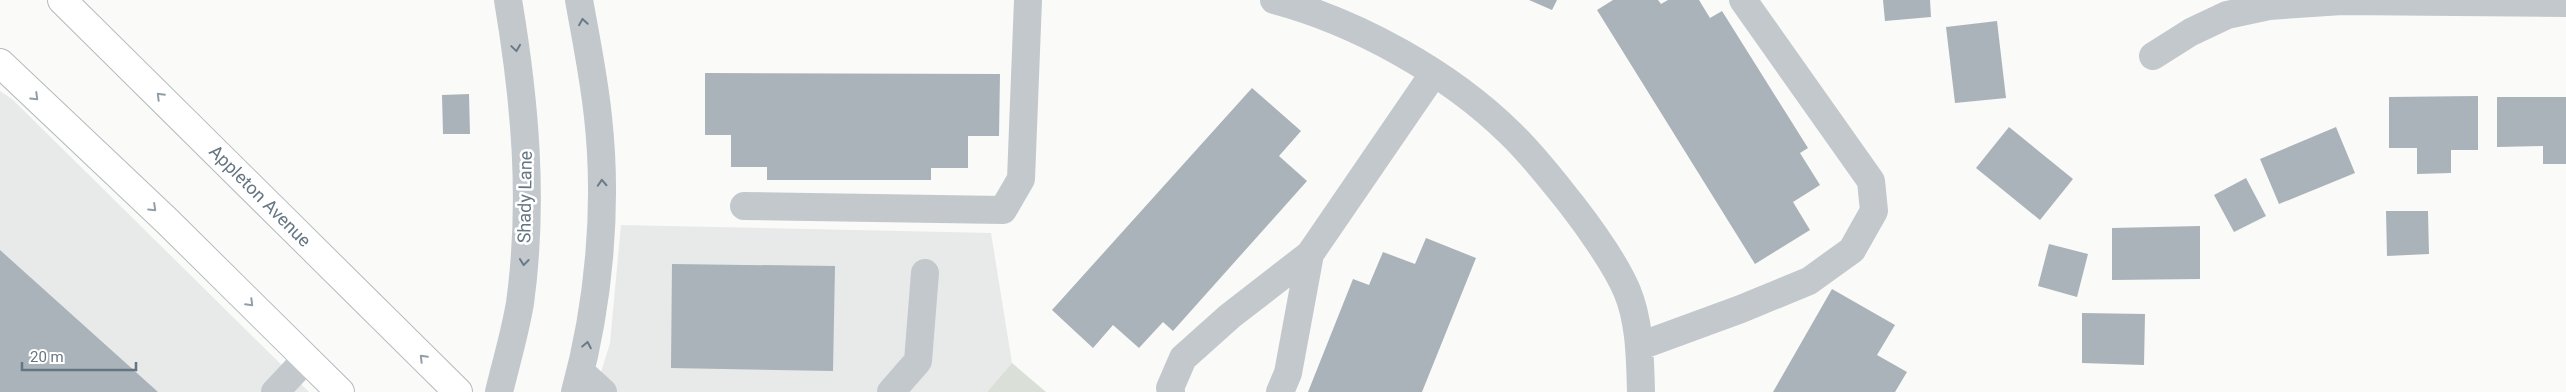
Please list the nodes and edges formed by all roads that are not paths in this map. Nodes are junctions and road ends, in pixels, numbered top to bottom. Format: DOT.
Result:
graph roads {
  1 [pos="62,0"];
  2 [pos="508,0"];
  3 [pos="580,0"];
  4 [pos="1028,0"];
  5 [pos="1274,0"];
  6 [pos="1743,0"];
  7 [pos="2566,3"];
  8 [pos="2152,56"];
  9 [pos="0,63"];
  10 [pos="1434,73"];
  11 [pos="744,206"];
  12 [pos="1310,254"];
  13 [pos="924,273"];
  14 [pos="1640,346"];
  15 [pos="306,359"];
  16 [pos="578,382"];
  17 [pos="275,392"];
  18 [pos="340,392"];
  19 [pos="458,392"];
  20 [pos="499,392"];
  21 [pos="603,392"];
  22 [pos="890,392"];
  23 [pos="1171,392"];
  24 [pos="1280,392"];
  25 [pos="1641,392"];
  19 -- 1 [label="main road, Appleton Avenue, one-way"];
  2 -- 20 [label="street, Shady Lane, one-way"];
  16 -- 3 [label="street, one-way"];
  4 -- 11 [label="street"];
  5 -- 10 [label="street"];
  6 -- 14 [label="street"];
  7 -- 8 [label="street"];
  9 -- 15 [label="main road, one-way"];
  10 -- 12 [label="street"];
  10 -- 14 [label="street"];
  12 -- 23 [label="street"];
  12 -- 24 [label="street"];
  13 -- 22 [label="street"];
  14 -- 25 [label="street"];
  15 -- 17 [label="street"];
  15 -- 18 [label="main road"];
  16 -- 21 [label="street"];
}
